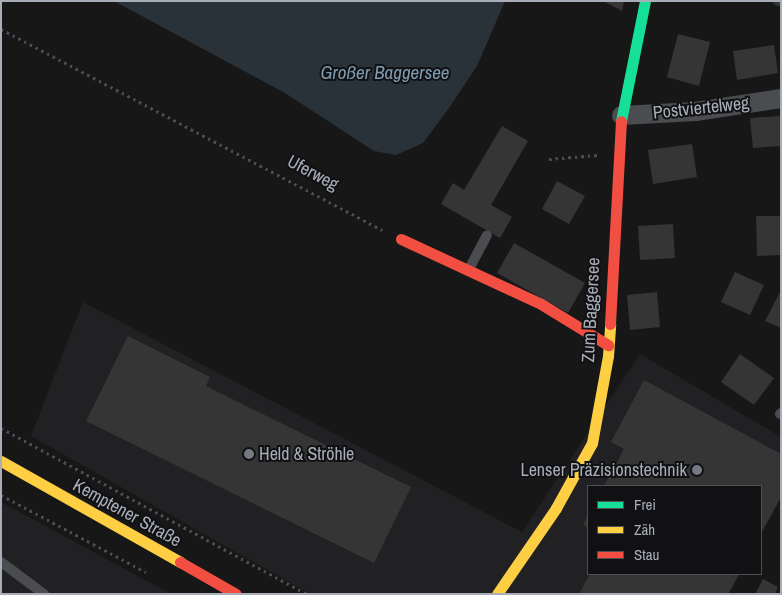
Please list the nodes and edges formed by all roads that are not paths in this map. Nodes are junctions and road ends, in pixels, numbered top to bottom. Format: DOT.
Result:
graph roads {
  1 [pos="645,1"];
  2 [pos="781,98"];
  3 [pos="622,115"];
  4 [pos="487,234"];
  5 [pos="401,239"];
  6 [pos="468,270"];
  7 [pos="608,345"];
  8 [pos="1,461"];
  9 [pos="1,562"];
  10 [pos="44,594"];
  11 [pos="236,594"];
  12 [pos="497,594"];
  1 -- 3 [label="street, Zum Baggersee"];
  2 -- 3 [label="street, Postviertelweg"];
  3 -- 7 [label="street, Zum Baggersee"];
  4 -- 6 [label="lane"];
  5 -- 6 [label="street"];
  6 -- 7 [label="street"];
  7 -- 12 [label="street, Zum Baggersee"];
  8 -- 11 [label="street, Kemptener Straße"];
  9 -- 10 [label="lane"];
}
